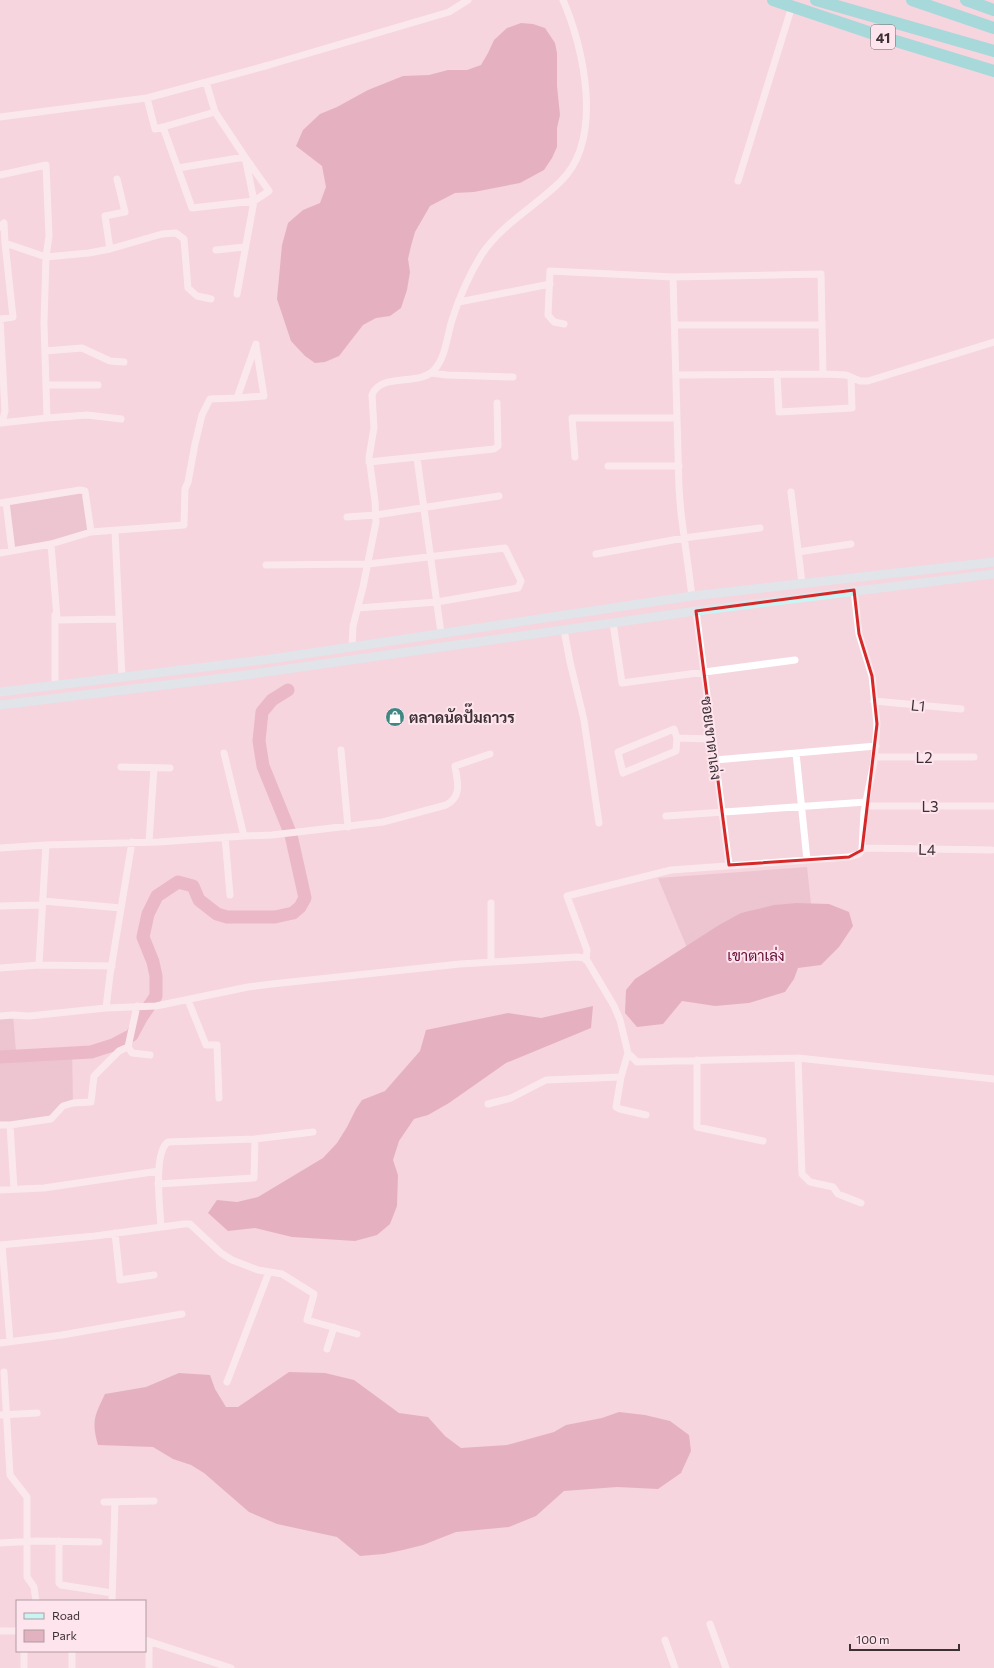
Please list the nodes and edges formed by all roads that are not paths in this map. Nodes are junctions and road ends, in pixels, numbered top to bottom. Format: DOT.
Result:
graph roads {
  1 [pos="468,0"];
  2 [pos="563,0"];
  3 [pos="773,0"];
  4 [pos="816,0"];
  5 [pos="830,0"];
  6 [pos="912,0"];
  7 [pos="966,0"];
  8 [pos="792,6"];
  9 [pos="994,10"];
  10 [pos="893,21"];
  11 [pos="994,28"];
  12 [pos="994,50"];
  13 [pos="994,71"];
  14 [pos="206,82"];
  15 [pos="147,98"];
  16 [pos="215,112"];
  17 [pos="0,118"];
  18 [pos="163,127"];
  19 [pos="245,157"];
  20 [pos="178,168"];
  21 [pos="0,174"];
  22 [pos="117,179"];
  23 [pos="738,181"];
  24 [pos="254,201"];
  25 [pos="0,227"];
  26 [pos="5,243"];
  27 [pos="245,248"];
  28 [pos="110,249"];
  29 [pos="216,250"];
  30 [pos="46,257"];
  31 [pos="673,277"];
  32 [pos="550,284"];
  33 [pos="237,294"];
  34 [pos="211,299"];
  35 [pos="459,302"];
  36 [pos="0,319"];
  37 [pos="564,324"];
  38 [pos="675,325"];
  39 [pos="822,325"];
  40 [pos="994,342"];
  41 [pos="45,351"];
  42 [pos="124,362"];
  43 [pos="431,373"];
  44 [pos="777,374"];
  45 [pos="823,374"];
  46 [pos="676,376"];
  47 [pos="513,377"];
  48 [pos="851,377"];
  49 [pos="46,385"];
  50 [pos="98,385"];
  51 [pos="237,398"];
  52 [pos="498,403"];
  53 [pos="47,418"];
  54 [pos="121,418"];
  55 [pos="677,418"];
  56 [pos="1,423"];
  57 [pos="575,457"];
  58 [pos="417,458"];
  59 [pos="369,462"];
  60 [pos="608,466"];
  61 [pos="679,466"];
  62 [pos="791,492"];
  63 [pos="499,496"];
  64 [pos="3,502"];
  65 [pos="423,508"];
  66 [pos="376,515"];
  67 [pos="347,516"];
  68 [pos="760,528"];
  69 [pos="115,531"];
  70 [pos="91,532"];
  71 [pos="684,538"];
  72 [pos="51,544"];
  73 [pos="851,544"];
  74 [pos="12,551"];
  75 [pos="798,552"];
  76 [pos="0,553"];
  77 [pos="596,554"];
  78 [pos="430,556"];
  79 [pos="994,562"];
  80 [pos="368,564"];
  81 [pos="266,565"];
  82 [pos="994,574"];
  83 [pos="802,583"];
  84 [pos="854,590"];
  85 [pos="692,596"];
  86 [pos="437,602"];
  87 [pos="358,608"];
  88 [pos="696,611"];
  89 [pos="55,615"];
  90 [pos="119,619"];
  91 [pos="613,623"];
  92 [pos="564,630"];
  93 [pos="441,633"];
  94 [pos="352,647"];
  95 [pos="795,660"];
  96 [pos="704,672"];
  97 [pos="122,677"];
  98 [pos="55,685"];
  99 [pos="0,692"];
  100 [pos="874,701"];
  101 [pos="0,705"];
  102 [pos="962,709"];
  103 [pos="677,738"];
  104 [pos="713,739"];
  105 [pos="876,746"];
  106 [pos="341,750"];
  107 [pos="224,753"];
  108 [pos="796,753"];
  109 [pos="490,754"];
  110 [pos="875,757"];
  111 [pos="974,757"];
  112 [pos="715,760"];
  113 [pos="121,767"];
  114 [pos="154,768"];
  115 [pos="170,768"];
  116 [pos="866,804"];
  117 [pos="994,806"];
  118 [pos="802,807"];
  119 [pos="722,813"];
  120 [pos="666,816"];
  121 [pos="598,822"];
  122 [pos="348,827"];
  123 [pos="244,836"];
  124 [pos="225,837"];
  125 [pos="132,842"];
  126 [pos="149,842"];
  127 [pos="46,844"];
  128 [pos="0,848"];
  129 [pos="862,848"];
  130 [pos="992,850"];
  131 [pos="807,860"];
  132 [pos="729,865"];
  133 [pos="230,895"];
  134 [pos="491,902"];
  135 [pos="42,903"];
  136 [pos="0,906"];
  137 [pos="121,908"];
  138 [pos="586,960"];
  139 [pos="491,962"];
  140 [pos="39,965"];
  141 [pos="112,966"];
  142 [pos="0,968"];
  143 [pos="188,1000"];
  144 [pos="139,1007"];
  145 [pos="106,1008"];
  146 [pos="0,1016"];
  147 [pos="129,1044"];
  148 [pos="628,1053"];
  149 [pos="150,1055"];
  150 [pos="798,1058"];
  151 [pos="697,1060"];
  152 [pos="620,1077"];
  153 [pos="994,1079"];
  154 [pos="219,1098"];
  155 [pos="488,1104"];
  156 [pos="646,1115"];
  157 [pos="0,1125"];
  158 [pos="10,1125"];
  159 [pos="313,1132"];
  160 [pos="255,1139"];
  161 [pos="762,1141"];
  162 [pos="159,1171"];
  163 [pos="158,1184"];
  164 [pos="14,1189"];
  165 [pos="0,1190"];
  166 [pos="861,1203"];
  167 [pos="161,1226"];
  168 [pos="115,1233"];
  169 [pos="1,1245"];
  170 [pos="269,1272"];
  171 [pos="154,1275"];
  172 [pos="182,1314"];
  173 [pos="334,1327"];
  174 [pos="356,1334"];
  175 [pos="10,1341"];
  176 [pos="0,1343"];
  177 [pos="327,1349"];
  178 [pos="4,1372"];
  179 [pos="227,1382"];
  180 [pos="37,1413"];
  181 [pos="3,1415"];
  182 [pos="154,1501"];
  183 [pos="104,1502"];
  184 [pos="115,1502"];
  185 [pos="27,1541"];
  186 [pos="59,1541"];
  187 [pos="99,1542"];
  188 [pos="0,1543"];
  189 [pos="112,1593"];
  190 [pos="36,1600"];
  191 [pos="112,1600"];
  192 [pos="710,1624"];
  193 [pos="0,1631"];
  194 [pos="16,1631"];
  195 [pos="665,1640"];
  196 [pos="147,1641"];
  197 [pos="24,1652"];
  198 [pos="72,1652"];
  199 [pos="212,1665"];
  200 [pos="24,1668"];
  201 [pos="72,1668"];
  202 [pos="149,1668"];
  203 [pos="231,1668"];
  204 [pos="676,1668"];
  205 [pos="726,1668"];
  1 -- 14 [label="street"];
  2 -- 35 [label="street"];
  3 -- 8 [label="highway, 41"];
  4 -- 10 [label="highway, 41"];
  5 -- 10 [label="highway"];
  6 -- 11 [label="highway"];
  7 -- 9 [label="highway"];
  8 -- 13 [label="highway, 41"];
  8 -- 23 [label="street"];
  10 -- 12 [label="highway, 41"];
  14 -- 15 [label="street"];
  14 -- 16 [label="street"];
  15 -- 17 [label="street"];
  15 -- 18 [label="street"];
  16 -- 18 [label="street"];
  16 -- 19 [label="street"];
  18 -- 20 [label="street"];
  19 -- 20 [label="street"];
  19 -- 24 [label="street"];
  19 -- 24 [label="street"];
  20 -- 24 [label="street"];
  21 -- 30 [label="street"];
  22 -- 28 [label="street"];
  24 -- 27 [label="street"];
  25 -- 26 [label="street"];
  26 -- 30 [label="street"];
  26 -- 36 [label="street"];
  27 -- 29 [label="street"];
  27 -- 33 [label="street"];
  28 -- 30 [label="street"];
  28 -- 34 [label="street"];
  30 -- 41 [label="street"];
  31 -- 32 [label="street"];
  31 -- 38 [label="street"];
  31 -- 39 [label="street"];
  32 -- 35 [label="street"];
  32 -- 37 [label="street"];
  35 -- 43 [label="street"];
  36 -- 56 [label="street"];
  38 -- 39 [label="street"];
  38 -- 46 [label="street"];
  39 -- 45 [label="street"];
  40 -- 48 [label="street"];
  41 -- 42 [label="street"];
  41 -- 49 [label="street"];
  43 -- 47 [label="street"];
  43 -- 59 [label="street"];
  44 -- 45 [label="street"];
  44 -- 46 [label="street"];
  44 -- 48 [label="street"];
  45 -- 48 [label="street"];
  46 -- 55 [label="street"];
  49 -- 50 [label="street"];
  49 -- 53 [label="street"];
  51 -- 51 [label="street"];
  51 -- 69 [label="street"];
  52 -- 58 [label="street"];
  53 -- 54 [label="street"];
  53 -- 56 [label="street"];
  55 -- 57 [label="street"];
  55 -- 61 [label="street"];
  58 -- 59 [label="street"];
  58 -- 65 [label="street"];
  59 -- 66 [label="street"];
  60 -- 61 [label="street"];
  61 -- 71 [label="street"];
  62 -- 75 [label="street"];
  63 -- 65 [label="street"];
  64 -- 70 [label="street"];
  64 -- 74 [label="street"];
  65 -- 66 [label="street"];
  65 -- 78 [label="street"];
  66 -- 67 [label="street"];
  66 -- 80 [label="street"];
  68 -- 71 [label="street"];
  69 -- 70 [label="street"];
  69 -- 90 [label="street"];
  70 -- 72 [label="street"];
  71 -- 77 [label="street"];
  71 -- 85 [label="street"];
  72 -- 74 [label="street"];
  72 -- 89 [label="street"];
  73 -- 75 [label="street"];
  74 -- 76 [label="street"];
  75 -- 83 [label="street"];
  78 -- 80 [label="street"];
  78 -- 86 [label="street"];
  78 -- 86 [label="street"];
  79 -- 83 [label="main road"];
  80 -- 81 [label="street"];
  80 -- 87 [label="street"];
  82 -- 84 [label="main road"];
  83 -- 85 [label="main road"];
  84 -- 88 [label="main road"];
  84 -- 100 [label="street"];
  85 -- 93 [label="main road"];
  86 -- 87 [label="street"];
  86 -- 93 [label="street"];
  87 -- 94 [label="street"];
  88 -- 91 [label="main road"];
  88 -- 96 [label="street, ซอยเขาตาเล่ง"];
  89 -- 90 [label="street"];
  89 -- 98 [label="street"];
  90 -- 97 [label="street"];
  91 -- 92 [label="main road"];
  91 -- 96 [label="street"];
  92 -- 101 [label="main road"];
  92 -- 121 [label="street"];
  93 -- 94 [label="main road"];
  94 -- 97 [label="main road"];
  95 -- 96 [label="street"];
  96 -- 104 [label="street, ซอยเขาตาเล่ง"];
  97 -- 98 [label="main road"];
  98 -- 99 [label="main road"];
  100 -- 102 [label="street, L1"];
  100 -- 105 [label="street"];
  103 -- 103 [label="street"];
  103 -- 104 [label="street"];
  104 -- 112 [label="street, ซอยเขาตาเล่ง"];
  105 -- 108 [label="street"];
  105 -- 110 [label="street"];
  106 -- 122 [label="street"];
  107 -- 123 [label="street"];
  108 -- 112 [label="street"];
  108 -- 118 [label="street"];
  109 -- 122 [label="street"];
  110 -- 111 [label="street, L2"];
  110 -- 116 [label="street"];
  112 -- 119 [label="street, ซอยเขาตาเล่ง"];
  113 -- 114 [label="street"];
  114 -- 115 [label="street"];
  114 -- 126 [label="street"];
  116 -- 117 [label="street, L3"];
  116 -- 118 [label="street, L3"];
  116 -- 129 [label="street"];
  118 -- 119 [label="street, L3"];
  118 -- 131 [label="street"];
  119 -- 120 [label="street, L3"];
  119 -- 132 [label="street, ซอยเขาตาเล่ง"];
  122 -- 123 [label="street"];
  123 -- 124 [label="street"];
  124 -- 126 [label="street"];
  124 -- 133 [label="street"];
  125 -- 126 [label="street"];
  125 -- 127 [label="street"];
  125 -- 137 [label="street"];
  127 -- 128 [label="street"];
  127 -- 135 [label="street"];
  129 -- 130 [label="street, L4"];
  129 -- 131 [label="street"];
  131 -- 132 [label="street"];
  132 -- 138 [label="street"];
  134 -- 139 [label="street"];
  135 -- 136 [label="street"];
  135 -- 137 [label="street"];
  135 -- 140 [label="street"];
  137 -- 141 [label="street"];
  138 -- 139 [label="street"];
  138 -- 148 [label="street"];
  139 -- 143 [label="street"];
  140 -- 141 [label="street"];
  140 -- 142 [label="street"];
  141 -- 145 [label="street"];
  143 -- 144 [label="street"];
  143 -- 154 [label="street"];
  144 -- 145 [label="street"];
  144 -- 147 [label="street"];
  145 -- 146 [label="street"];
  147 -- 149 [label="street"];
  147 -- 158 [label="street"];
  148 -- 151 [label="street"];
  148 -- 152 [label="street"];
  150 -- 151 [label="street"];
  150 -- 153 [label="street"];
  150 -- 166 [label="street"];
  151 -- 161 [label="street"];
  152 -- 155 [label="street"];
  152 -- 156 [label="street"];
  157 -- 158 [label="street"];
  158 -- 164 [label="street"];
  159 -- 160 [label="street"];
  160 -- 162 [label="street"];
  160 -- 163 [label="street"];
  162 -- 163 [label="street"];
  162 -- 164 [label="street"];
  163 -- 167 [label="street"];
  164 -- 165 [label="street"];
  167 -- 168 [label="street"];
  167 -- 170 [label="street"];
  168 -- 169 [label="street"];
  168 -- 171 [label="street"];
  169 -- 175 [label="street"];
  170 -- 173 [label="street"];
  170 -- 179 [label="street"];
  172 -- 175 [label="street"];
  173 -- 174 [label="street"];
  173 -- 177 [label="street"];
  175 -- 176 [label="street"];
  178 -- 181 [label="street"];
  180 -- 181 [label="street"];
  181 -- 185 [label="street"];
  182 -- 184 [label="street"];
  183 -- 184 [label="street"];
  184 -- 189 [label="street"];
  185 -- 186 [label="street"];
  185 -- 188 [label="street"];
  185 -- 190 [label="street"];
  186 -- 187 [label="street"];
  186 -- 189 [label="street"];
  189 -- 191 [label="street"];
  192 -- 205 [label="street"];
  193 -- 194 [label="street"];
  195 -- 204 [label="street"];
  196 -- 199 [label="street"];
  196 -- 202 [label="street"];
  197 -- 200 [label="street"];
  198 -- 201 [label="street"];
  199 -- 203 [label="street"];
}
